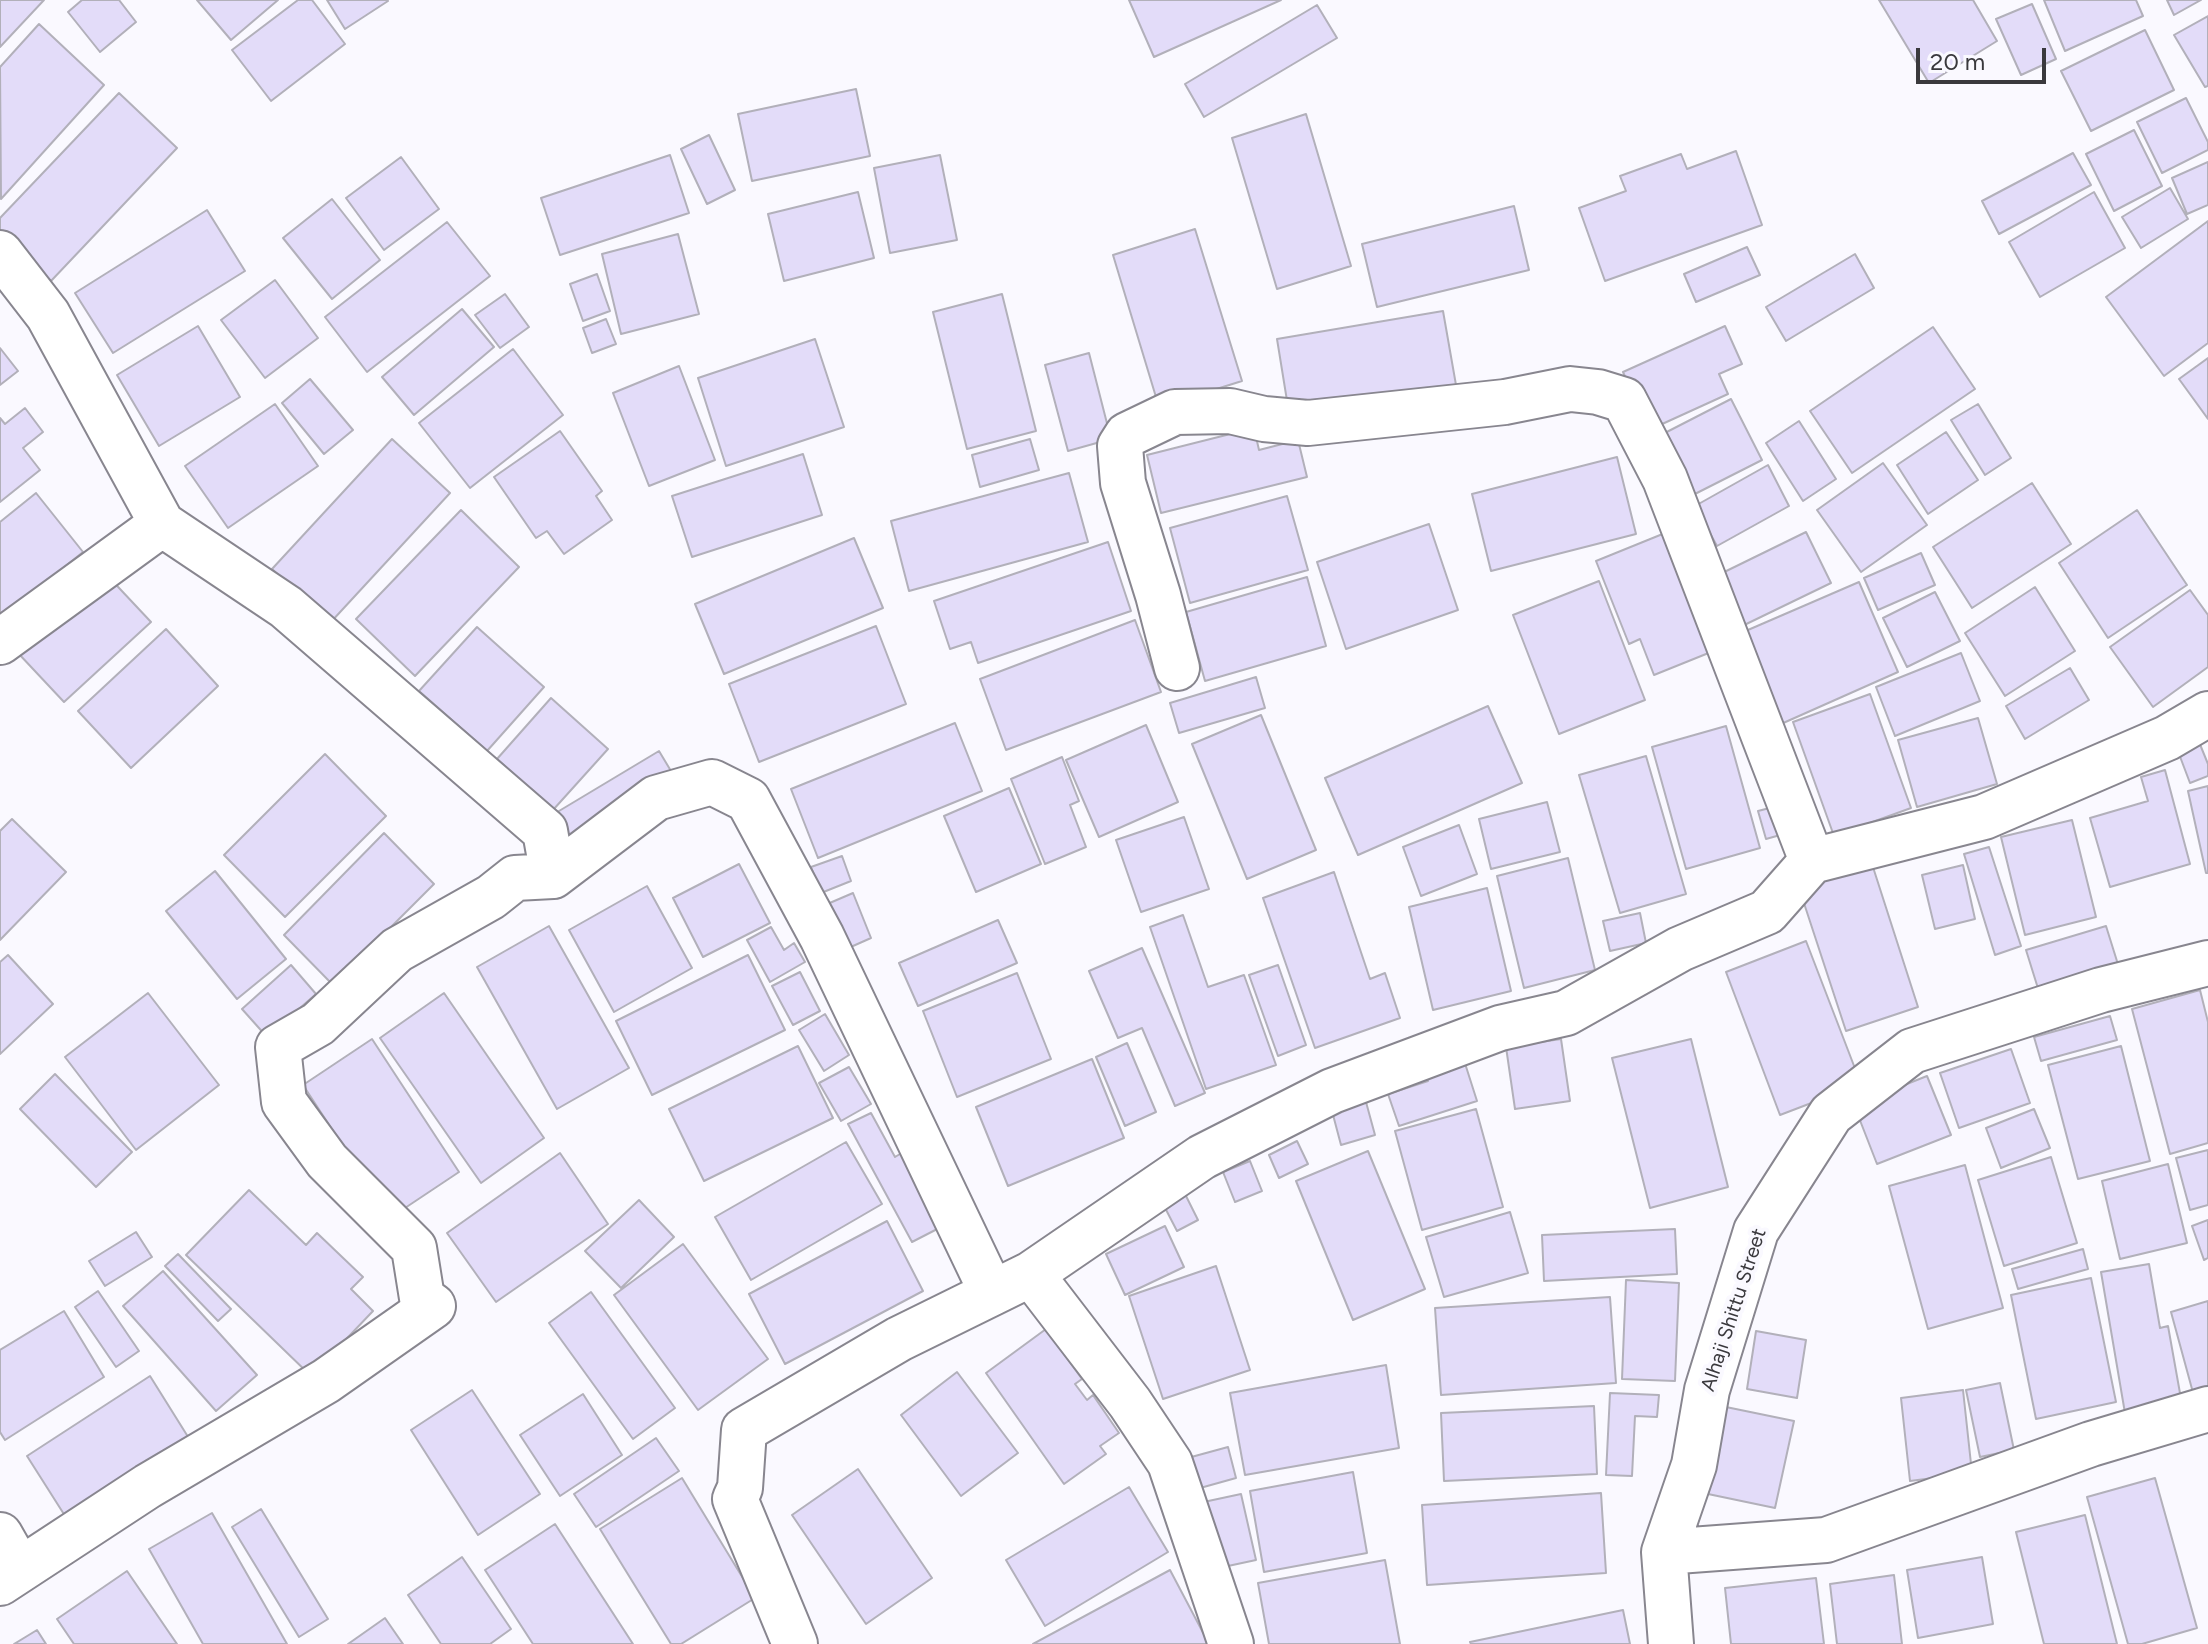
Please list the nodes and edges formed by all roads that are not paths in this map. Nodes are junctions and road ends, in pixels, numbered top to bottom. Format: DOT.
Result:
graph roads {
  1 [pos="0,253"];
  2 [pos="162,524"];
  3 [pos="0,642"];
  4 [pos="1177,668"];
  5 [pos="2208,714"];
  6 [pos="1812,861"];
  7 [pos="553,876"];
  8 [pos="2208,963"];
  9 [pos="1012,1283"];
  10 [pos="2208,1409"];
  11 [pos="1664,1552"];
  12 [pos="7,1563"];
  13 [pos="795,1644"];
  14 [pos="1231,1644"];
  15 [pos="1671,1644"];
  1 -- 2 [label="street"];
  2 -- 3 [label="street"];
  2 -- 7 [label="street"];
  4 -- 6 [label="street"];
  5 -- 6 [label="street"];
  6 -- 9 [label="street"];
  7 -- 9 [label="street"];
  7 -- 12 [label="street"];
  8 -- 11 [label="street, Alhaji Shittu Street"];
  9 -- 13 [label="street"];
  9 -- 14 [label="street"];
  10 -- 11 [label="street"];
  11 -- 15 [label="street, Alhaji Shittu Street"];
}
